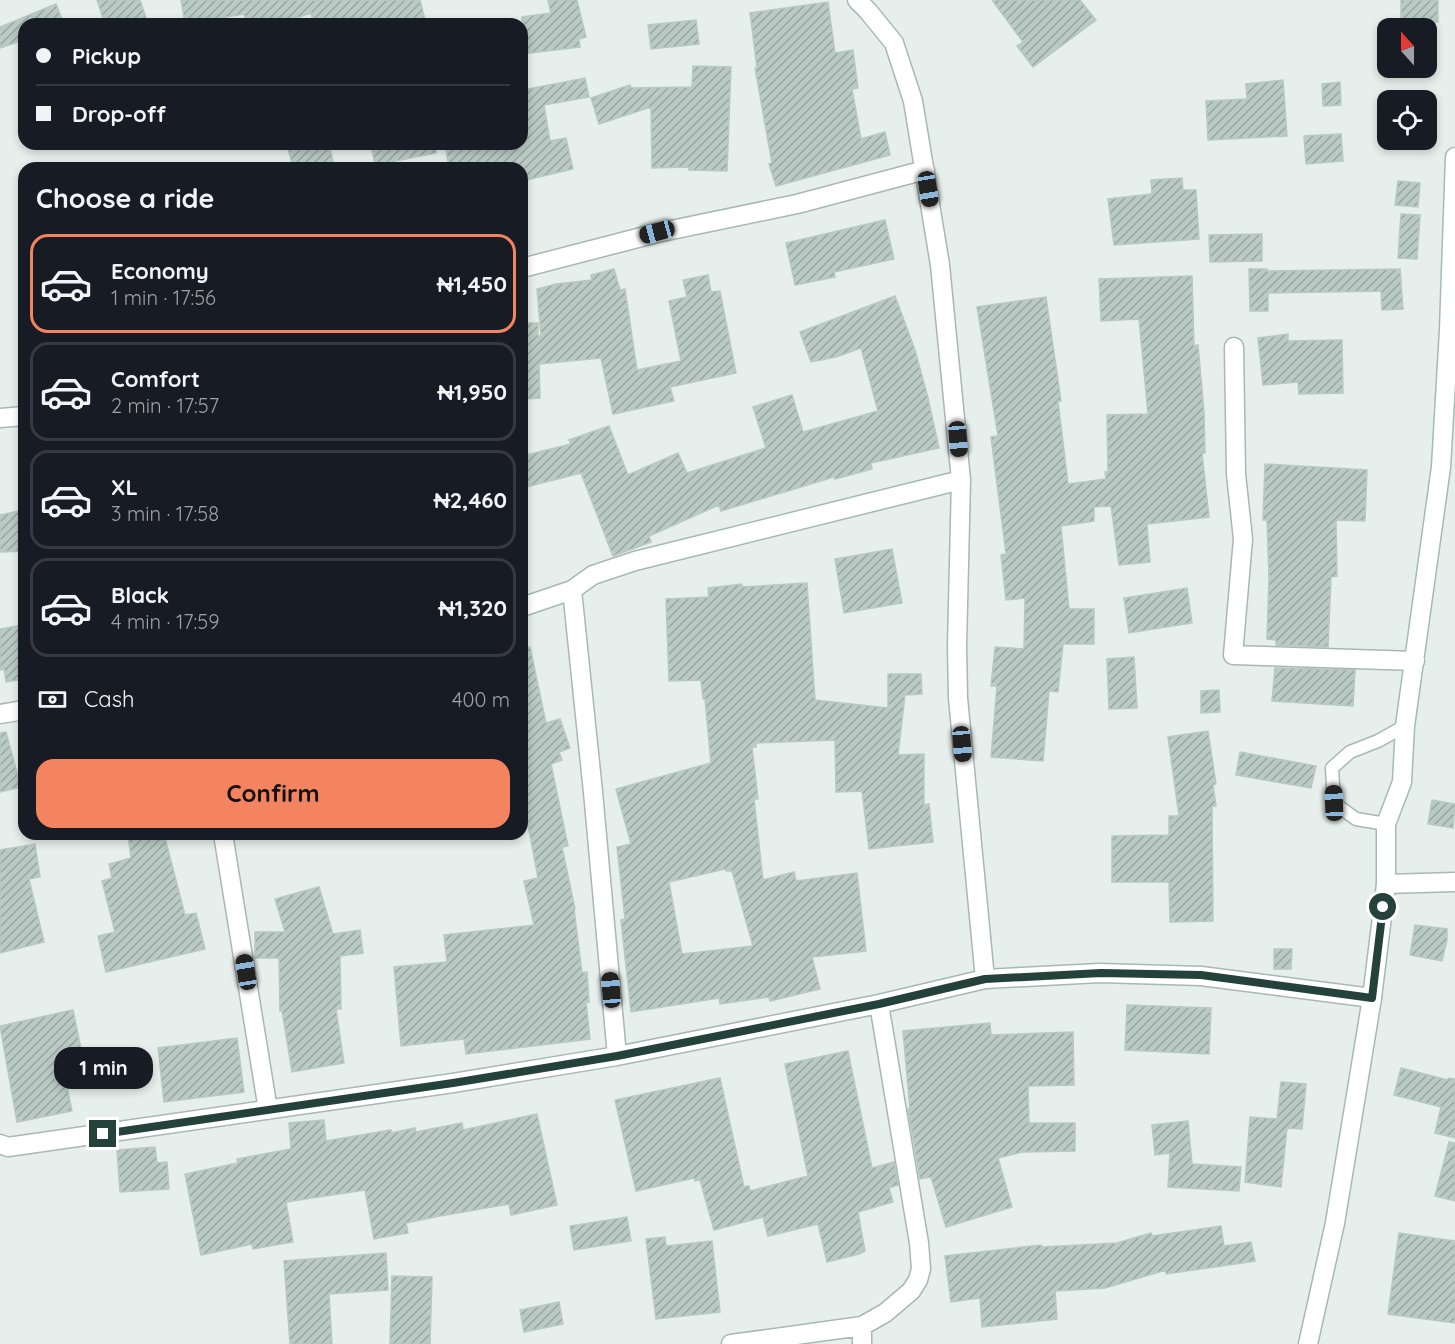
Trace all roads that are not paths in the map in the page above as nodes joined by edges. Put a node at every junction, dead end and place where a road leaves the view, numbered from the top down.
1 (856, 0) edge
2 (1455, 158) edge
3 (925, 170) junction
4 (528, 266) edge
5 (1452, 330) edge
6 (1234, 347) dead end
7 (18, 416) edge
8 (0, 418) edge
9 (961, 480) junction
10 (572, 590) junction
11 (528, 605) edge
12 (1415, 661) junction
13 (18, 711) edge
14 (0, 714) edge
15 (1405, 726) junction
16 (1386, 824) junction
17 (225, 840) edge
18 (1455, 882) edge
19 (1386, 884) junction
20 (985, 979) junction
21 (1372, 998) junction
22 (879, 1004) junction
23 (617, 1056) junction
24 (268, 1110) junction
25 (0, 1144) edge
26 (862, 1335) edge
27 (730, 1344) edge
28 (1308, 1344) edge

1 - 3 street
2 - 5 street
3 - 4 street
3 - 9 street
5 - 12 street
6 - 12 street
7 - 8 street
9 - 10 street
9 - 20 street
10 - 11 street
10 - 23 street
12 - 15 street
13 - 14 street
15 - 16 street
15 - 16 lane
16 - 19 street
17 - 24 street
18 - 19 street
19 - 21 street
20 - 21 street
20 - 22 street
21 - 28 street
22 - 23 street
22 - 26 street
23 - 24 street
24 - 25 street
26 - 27 street

